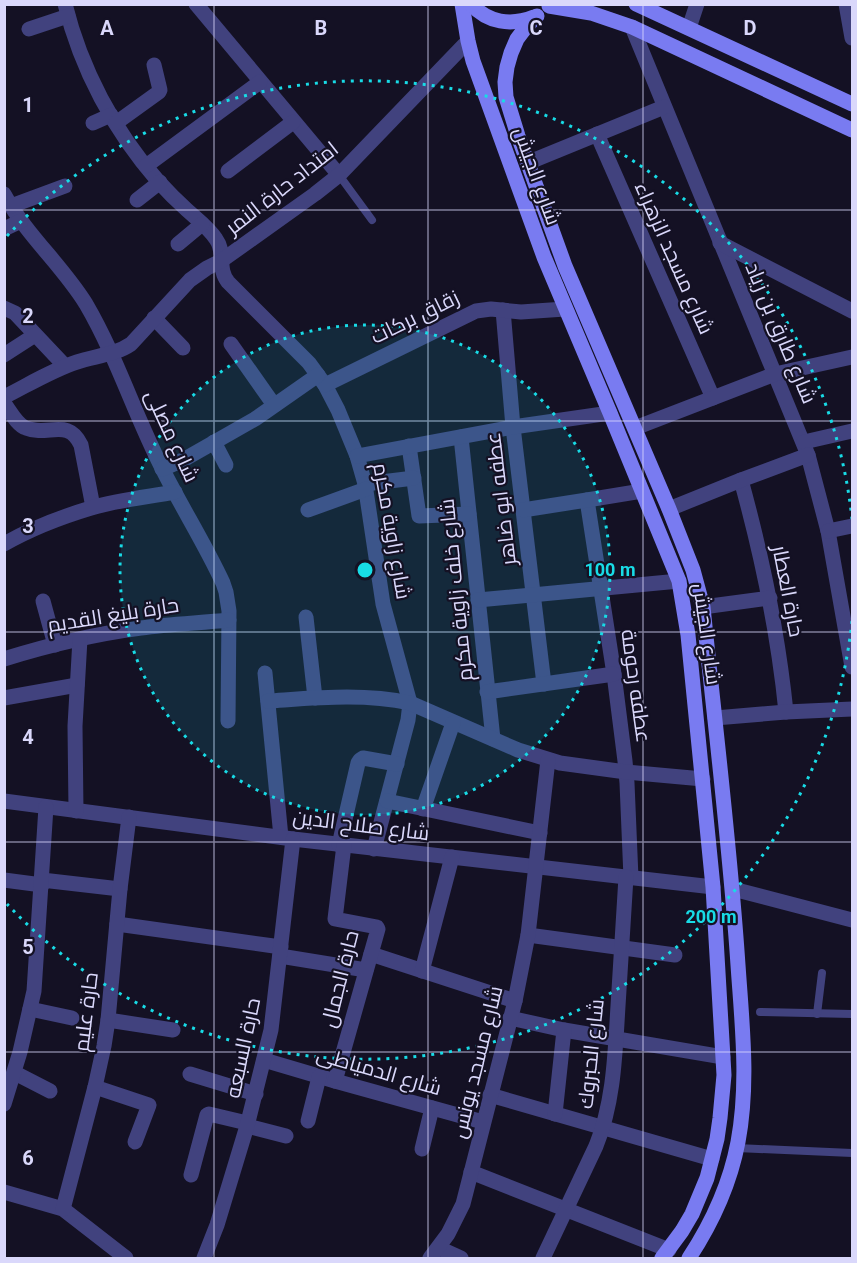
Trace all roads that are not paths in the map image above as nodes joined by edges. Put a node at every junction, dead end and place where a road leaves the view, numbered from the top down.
1 (196, 4) edge
2 (462, 4) edge
3 (471, 4) edge
4 (636, 4) edge
5 (697, 4) edge
6 (846, 4) edge
7 (550, 5) edge
8 (66, 10) edge
9 (537, 16) junction
10 (632, 27) junction
11 (688, 28) junction
12 (29, 29) dead end
13 (852, 38) edge
14 (468, 41) junction
15 (154, 65) dead end
16 (260, 82) junction
17 (852, 104) edge
18 (664, 106) junction
19 (113, 119) junction
20 (293, 122) junction
21 (93, 123) dead end
22 (852, 130) edge
23 (597, 134) junction
24 (527, 163) junction
25 (146, 166) junction
26 (228, 171) dead end
27 (339, 175) junction
28 (160, 182) junction
29 (65, 186) dead end
30 (8, 200) edge
31 (137, 200) dead end
32 (372, 220) dead end
33 (21, 221) junction
34 (202, 224) junction
35 (4, 229) edge
36 (720, 243) junction
37 (178, 244) dead end
38 (221, 261) junction
39 (4, 308) edge
40 (565, 309) junction
41 (503, 310) junction
42 (852, 311) edge
43 (154, 318) junction
44 (35, 335) junction
45 (231, 344) dead end
46 (183, 348) dead end
47 (111, 353) junction
48 (4, 355) edge
49 (852, 357) edge
50 (606, 361) junction
51 (65, 366) junction
52 (589, 366) junction
53 (775, 374) junction
54 (321, 380) junction
55 (4, 397) edge
56 (713, 398) junction
57 (4, 403) edge
58 (274, 405) junction
59 (610, 413) junction
60 (513, 427) junction
61 (635, 429) junction
62 (852, 431) edge
63 (461, 437) junction
64 (214, 442) junction
65 (409, 446) junction
66 (806, 449) junction
67 (357, 456) junction
68 (226, 465) dead end
69 (162, 469) junction
70 (414, 478) junction
71 (741, 480) junction
72 (366, 487) junction
73 (642, 491) junction
74 (175, 492) junction
75 (587, 501) junction
76 (93, 507) junction
77 (669, 508) junction
78 (308, 510) dead end
79 (523, 510) junction
80 (469, 514) junction
81 (852, 526) edge
82 (828, 531) junction
83 (4, 544) edge
84 (679, 580) junction
85 (600, 588) junction
86 (533, 594) junction
87 (770, 598) junction
88 (478, 600) junction
89 (43, 601) dead end
90 (703, 607) junction
91 (306, 617) dead end
92 (229, 620) junction
93 (81, 639) junction
94 (55, 645) junction
95 (4, 659) edge
96 (852, 667) edge
97 (265, 673) dead end
98 (614, 674) junction
99 (544, 684) junction
100 (77, 685) junction
101 (488, 692) junction
102 (4, 698) edge
103 (315, 698) junction
104 (268, 701) junction
105 (410, 704) junction
106 (852, 709) edge
107 (786, 712) junction
108 (715, 718) junction
109 (228, 721) dead end
110 (453, 723) junction
111 (492, 739) junction
112 (548, 760) junction
113 (397, 764) junction
114 (626, 772) junction
115 (703, 779) junction
116 (4, 801) edge
117 (387, 801) junction
118 (46, 807) junction
119 (423, 809) junction
120 (76, 811) junction
121 (129, 817) junction
122 (540, 833) junction
123 (287, 838) junction
124 (341, 845) junction
125 (375, 849) junction
126 (452, 857) junction
127 (537, 867) junction
128 (628, 878) junction
129 (4, 880) edge
130 (42, 882) junction
131 (713, 887) junction
132 (120, 889) junction
133 (733, 890) junction
134 (852, 920) edge
135 (117, 924) junction
136 (528, 935) junction
137 (621, 948) junction
138 (281, 952) junction
139 (371, 954) junction
140 (675, 955) dead end
141 (366, 970) junction
142 (422, 971) junction
143 (822, 973) dead end
144 (514, 1001) junction
145 (30, 1010) junction
146 (760, 1012) dead end
147 (817, 1014) junction
148 (852, 1014) edge
149 (72, 1018) dead end
150 (510, 1018) junction
151 (108, 1020) junction
152 (173, 1030) dead end
153 (564, 1030) junction
154 (616, 1039) junction
155 (723, 1056) junction
156 (264, 1060) junction
157 (15, 1073) junction
158 (190, 1074) dead end
159 (724, 1076) junction
160 (744, 1076) junction
161 (327, 1079) junction
162 (95, 1087) junction
163 (50, 1091) dead end
164 (256, 1094) junction
165 (490, 1095) junction
166 (4, 1104) edge
167 (432, 1108) junction
168 (555, 1114) junction
169 (308, 1121) dead end
170 (483, 1122) junction
171 (247, 1125) junction
172 (603, 1128) junction
173 (286, 1137) dead end
174 (135, 1142) dead end
175 (737, 1148) junction
176 (422, 1149) dead end
177 (852, 1153) edge
178 (712, 1159) junction
179 (471, 1172) junction
180 (191, 1175) dead end
181 (4, 1192) edge
182 (63, 1209) junction
183 (566, 1210) junction
184 (435, 1253) edge
185 (665, 1254) edge
186 (126, 1258) edge
187 (204, 1258) edge
188 (461, 1258) edge
189 (545, 1258) edge
190 (689, 1258) edge

1 - 16 street
2 - 14 main road, شارع الجيش
3 - 9 main road
4 - 11 main road
5 - 11 street
6 - 13 street
7 - 9 main road, شارع الجيش
7 - 10 main road
8 - 12 street
8 - 19 street, شارع زاوية مكرم
9 - 24 main road, شارع الجيش
10 - 18 street, شارع طارق بن زياد
10 - 22 main road
11 - 17 main road
14 - 27 street, امتداد حارة النمر
14 - 40 main road, شارع الجيش
15 - 19 street
16 - 20 street
16 - 25 street
18 - 23 street
18 - 36 street, شارع طارق بن زياد
19 - 21 street
19 - 25 street, شارع زاوية مكرم
20 - 26 street
20 - 27 street
23 - 24 street
23 - 56 street, شارع مسجد الزهراء
24 - 50 main road, شارع الجيش
25 - 28 street, شارع زاوية مكرم
27 - 32 lane
27 - 38 street, امتداد حارة النمر
28 - 31 street
28 - 34 street, شارع زاوية مكرم
29 - 30 street
30 - 33 street, شارع مصلى
33 - 35 street
33 - 47 street, شارع مصلى
34 - 37 street
34 - 38 street, شارع زاوية مكرم
36 - 42 street
36 - 53 street, شارع طارق بن زياد
38 - 43 street, امتداد حارة النمر
38 - 54 street, شارع زاوية مكرم
39 - 44 street
40 - 41 street, زقاق بركات
40 - 52 main road, شارع الجيش
41 - 54 street, زقاق بركات
41 - 60 street, عطفه ابو ضاهر
43 - 46 street
43 - 47 street, امتداد حارة النمر
44 - 48 street
44 - 51 street
45 - 58 street
47 - 51 street, امتداد حارة النمر
47 - 69 street, شارع مصلى
49 - 53 street
50 - 52 main road
50 - 61 main road, شارع الجيش
51 - 55 street, امتداد حارة النمر
52 - 59 main road, شارع الجيش
53 - 56 street
53 - 66 street, شارع طارق بن زياد
54 - 58 street, زقاق بركات
54 - 67 street, شارع زاوية مكرم
56 - 61 street
57 - 76 street
58 - 64 street, زقاق بركات
59 - 60 street
59 - 73 main road, شارع الجيش
60 - 63 street
60 - 79 street, عطفه ابو ضاهر
61 - 77 main road, شارع الجيش
62 - 66 street
63 - 65 street
63 - 80 street, شارع خلف زاوية مكرم
64 - 68 street
64 - 69 street, زقاق بركات
65 - 67 street
65 - 70 street
66 - 71 street
66 - 82 street, شارع طارق بن زياد
67 - 72 street, شارع زاوية مكرم
69 - 74 street, شارع مصلى
70 - 72 street
70 - 80 street
71 - 77 street
71 - 87 street, حارة العطار
72 - 78 street
72 - 105 street, شارع زاوية مكرم
73 - 75 street
73 - 84 main road, شارع الجيش
74 - 76 street
74 - 92 street, شارع مصلى
75 - 79 street
75 - 85 street, عطفه رحومة
76 - 83 street
77 - 90 main road, شارع الجيش
79 - 86 street, عطفه ابو ضاهر
80 - 88 street, شارع خلف زاوية مكرم
81 - 82 street
82 - 96 street, شارع طارق بن زياد
84 - 85 street
84 - 115 main road, شارع الجيش
85 - 86 street
85 - 98 street, عطفه رحومة
86 - 88 street
86 - 99 street, عطفه ابو ضاهر
87 - 90 street
87 - 107 street, حارة العطار
88 - 101 street, شارع خلف زاوية مكرم
89 - 94 street
90 - 108 main road, شارع الجيش
91 - 103 street
92 - 93 street, حارة بليغ القديم
92 - 109 street, شارع مصلى
93 - 94 street, حارة بليغ القديم
93 - 100 street
94 - 95 street, حارة بليغ القديم
97 - 104 street, حارة السبعه
98 - 99 street
98 - 114 street, عطفه رحومة
99 - 101 street
100 - 102 street
100 - 120 street
101 - 111 street, شارع خلف زاوية مكرم
103 - 104 street
103 - 105 street
104 - 123 street, حارة السبعه
105 - 110 street
105 - 113 street, شارع زاوية مكرم
106 - 107 street
107 - 108 street
108 - 133 main road, شارع الجيش
110 - 111 street
110 - 119 street
111 - 112 street
112 - 114 street
112 - 122 street, شارع مسجد يونس
113 - 117 street, شارع زاوية مكرم
113 - 124 street
114 - 115 street
114 - 128 street, عطفه رحومة
115 - 131 main road, شارع الجيش
116 - 118 street, شارع صلاح الدين
117 - 119 street
117 - 125 street, شارع زاوية مكرم
118 - 120 street, شارع صلاح الدين
118 - 130 street
119 - 122 street
120 - 121 street, شارع صلاح الدين
121 - 123 street, شارع صلاح الدين
121 - 132 street, حارة عليم
122 - 127 street, شارع مسجد يونس
123 - 124 street, شارع صلاح الدين
123 - 138 street, حارة السبعه
124 - 125 street, شارع صلاح الدين
124 - 139 street, حارة الجمال
125 - 126 street, شارع صلاح الدين
126 - 127 street, شارع صلاح الدين
126 - 142 street
127 - 128 street, شارع صلاح الدين
127 - 136 street, شارع مسجد يونس
128 - 131 street, شارع صلاح الدين
128 - 137 street, شارع الحبروك
129 - 130 street
130 - 132 street
130 - 145 street
131 - 155 main road, شارع الجيش
132 - 135 street, حارة عليم
133 - 134 street
133 - 160 main road, شارع الجيش
135 - 138 street
135 - 151 street, حارة عليم
136 - 137 street
136 - 144 street, شارع مسجد يونس
137 - 140 street
137 - 154 street, شارع الحبروك
138 - 141 street
138 - 156 street, حارة السبعه
139 - 141 street, حارة الجمال
139 - 142 street
141 - 161 street, حارة الجمال
142 - 144 street
143 - 147 lane
144 - 150 street, شارع مسجد يونس
145 - 149 street
145 - 157 street
146 - 147 lane
147 - 148 lane
150 - 153 street
150 - 165 street, شارع مسجد يونس
151 - 152 street
151 - 162 street, حارة عليم
153 - 154 street
153 - 168 street
154 - 155 street
154 - 172 street, شارع الحبروك
155 - 159 main road, شارع الجيش
156 - 161 street, شارع الدمياطى
156 - 164 street, حارة السبعه
157 - 163 street
157 - 166 street
158 - 164 street
159 - 160 main road
159 - 178 main road, شارع الجيش
160 - 175 main road, شارع الجيش
161 - 167 street, شارع الدمياطى
161 - 169 street, حارة الجمال
162 - 174 street
162 - 182 street, حارة عليم
164 - 171 street, حارة السبعه
165 - 168 street
165 - 170 street, شارع مسجد يونس
167 - 170 street, شارع الدمياطى
167 - 176 street
168 - 172 street
170 - 179 street, شارع مسجد يونس
171 - 173 street
171 - 180 street
171 - 187 street, حارة السبعه
172 - 178 street
172 - 183 street, شارع الحبروك
175 - 177 lane
175 - 190 main road, شارع الجيش
178 - 185 main road, شارع الجيش
179 - 183 street
179 - 184 street, شارع مسجد يونس
181 - 182 street
182 - 186 street
183 - 185 street
183 - 189 street, شارع الحبروك
184 - 188 street

